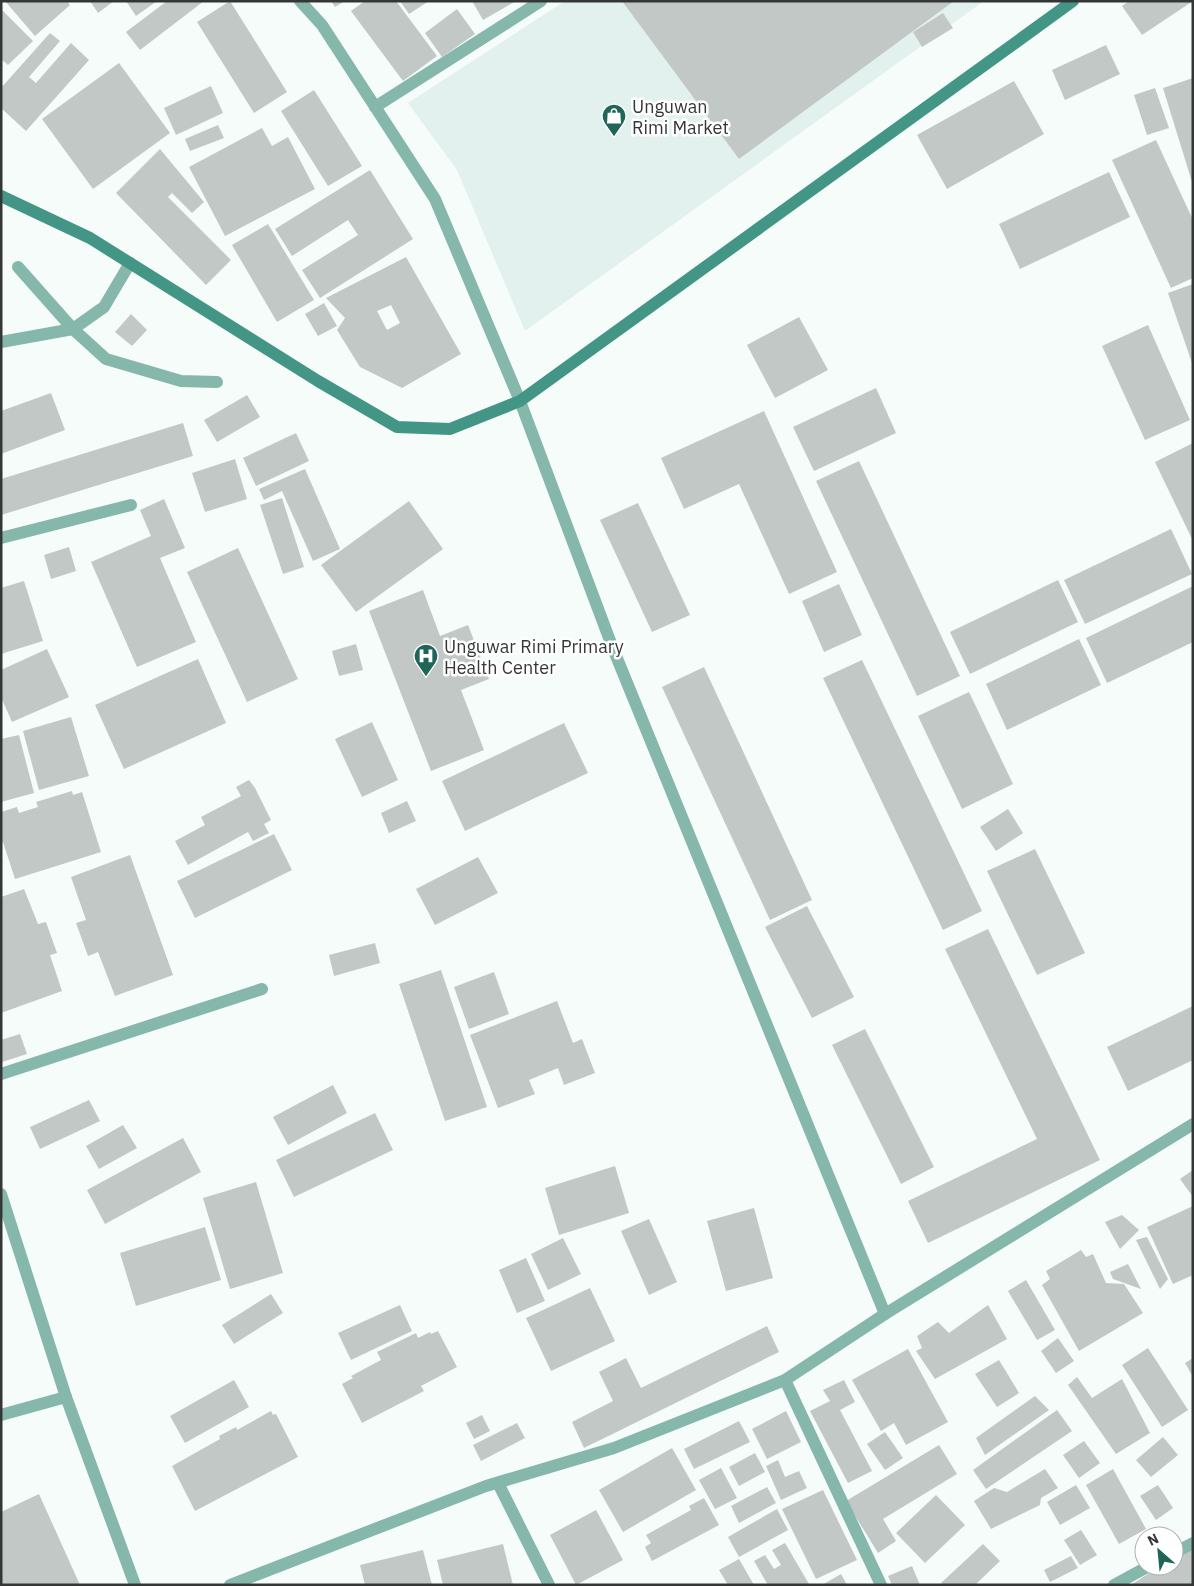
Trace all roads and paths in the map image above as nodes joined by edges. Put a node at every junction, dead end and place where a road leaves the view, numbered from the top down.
1 (300, 1) edge
2 (541, 1) edge
3 (1073, 1) edge
4 (375, 107) junction
5 (1, 196) edge
6 (130, 263) junction
7 (18, 268) dead end
8 (73, 329) junction
9 (1, 342) edge
10 (217, 382) dead end
11 (520, 401) junction
12 (130, 505) dead end
13 (1, 538) edge
14 (262, 989) dead end
15 (1, 1074) edge
16 (1193, 1124) edge
17 (1, 1194) edge
18 (885, 1314) junction
19 (785, 1380) junction
20 (66, 1397) junction
21 (1, 1415) edge
22 (498, 1482) junction
23 (1134, 1574) edge
24 (135, 1585) edge
25 (230, 1585) edge
26 (549, 1585) edge
27 (881, 1585) edge
28 (1114, 1585) edge

1 - 4 street
2 - 4 street
3 - 11 street
4 - 11 street
5 - 6 street
6 - 8 street
6 - 11 street
7 - 8 street
8 - 9 street
8 - 10 street
11 - 18 street
12 - 13 street
14 - 15 street
16 - 18 street
17 - 20 street
18 - 19 street
19 - 22 street
19 - 27 street
20 - 21 street
20 - 24 street
22 - 25 street
22 - 26 street
23 - 28 street

